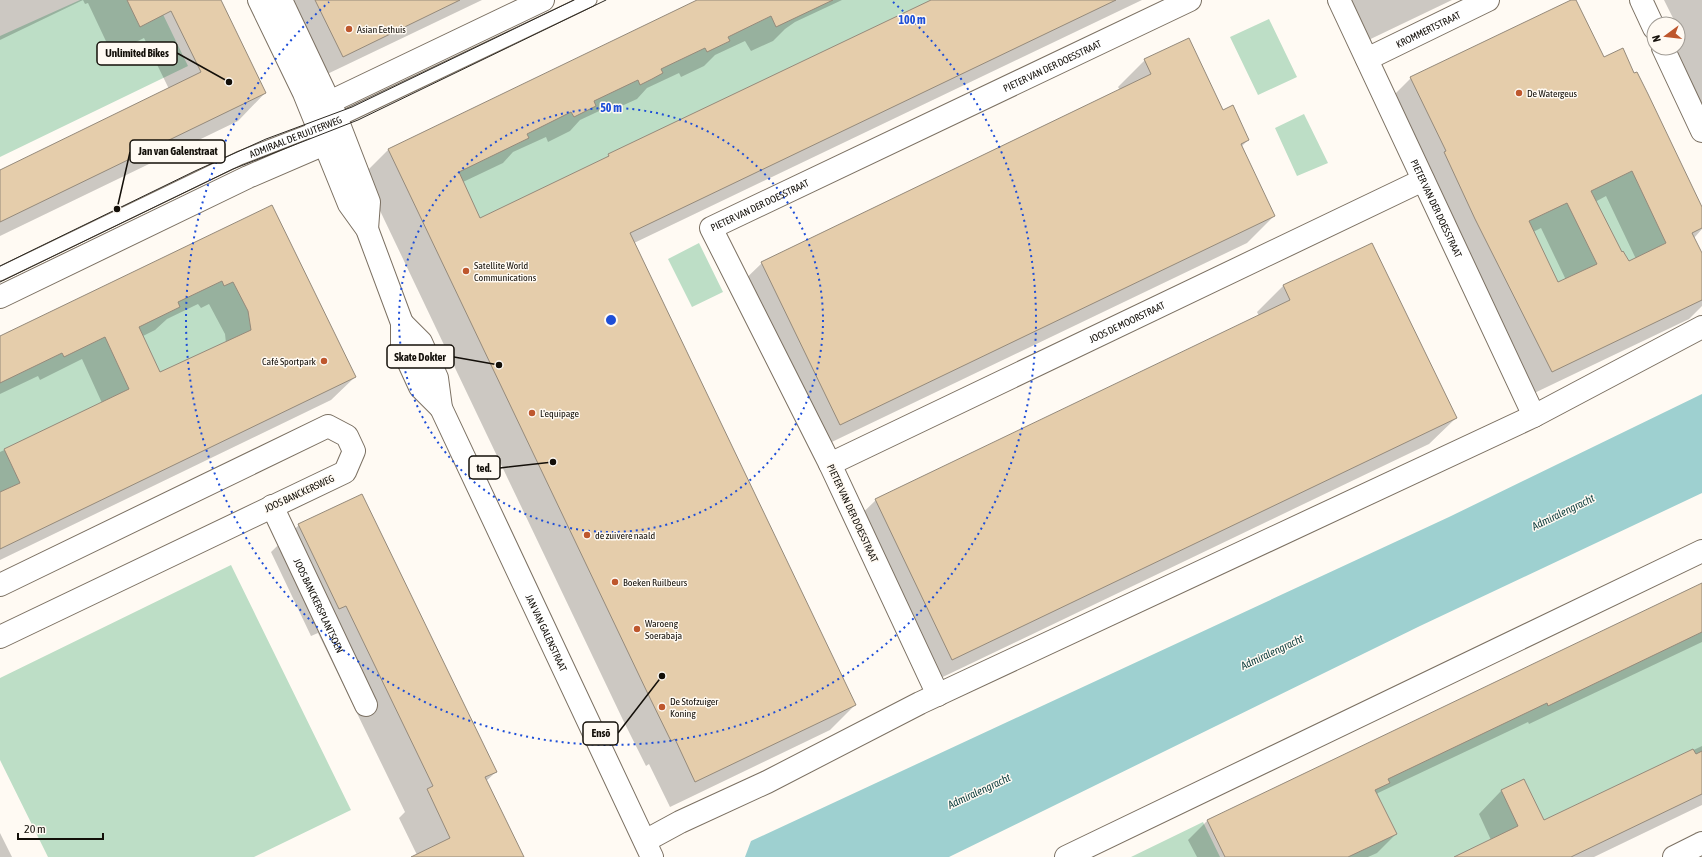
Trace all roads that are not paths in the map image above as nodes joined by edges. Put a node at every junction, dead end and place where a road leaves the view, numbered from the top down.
1 (259, 0) edge
2 (281, 0) edge
3 (543, 0) edge
4 (590, 0) edge
5 (1190, 0) edge
6 (1339, 0) edge
7 (1488, 0) edge
8 (1641, 0) edge
9 (1648, 16) edge
10 (1667, 56) edge
11 (1368, 59) junction
12 (328, 124) junction
13 (1702, 131) edge
14 (1423, 180) junction
15 (0, 274) edge
16 (0, 297) edge
17 (1702, 327) edge
18 (1534, 416) junction
19 (830, 464) junction
20 (272, 506) junction
21 (1702, 551) edge
22 (0, 585) edge
23 (0, 637) edge
24 (938, 695) junction
25 (366, 705) dead end
26 (1702, 843) edge
27 (648, 849) edge
28 (1066, 857) edge
29 (1674, 857) edge

1 - 12 street, JAN VAN GALENSTRAAT
2 - 12 street, JAN VAN GALENSTRAAT
3 - 12 street, ADMIRAAL DE RUIJTERWEG
4 - 12 lane, ADMIRAAL DE RUIJTERWEG
5 - 19 street, PIETER VAN DER DOESSTRAAT
6 - 11 street, PIETER VAN DER DOESSTRAAT
7 - 11 street, KROMMERTSTRAAT
8 - 9 street
10 - 13 street
11 - 14 street, PIETER VAN DER DOESSTRAAT
12 - 15 lane, ADMIRAAL DE RUIJTERWEG
12 - 16 street, ADMIRAAL DE RUIJTERWEG
12 - 27 street, JAN VAN GALENSTRAAT
14 - 18 street, PIETER VAN DER DOESSTRAAT
14 - 19 street, JOOS DE MOORSTRAAT
17 - 18 street
18 - 24 street
19 - 24 street, PIETER VAN DER DOESSTRAAT
20 - 22 street, JOOS BANCKERSWEG
20 - 23 street, JOOS BANCKERSWEG
20 - 25 street, JOOS BANCKERSPLANTSOEN
21 - 28 street
24 - 27 street
26 - 29 street

